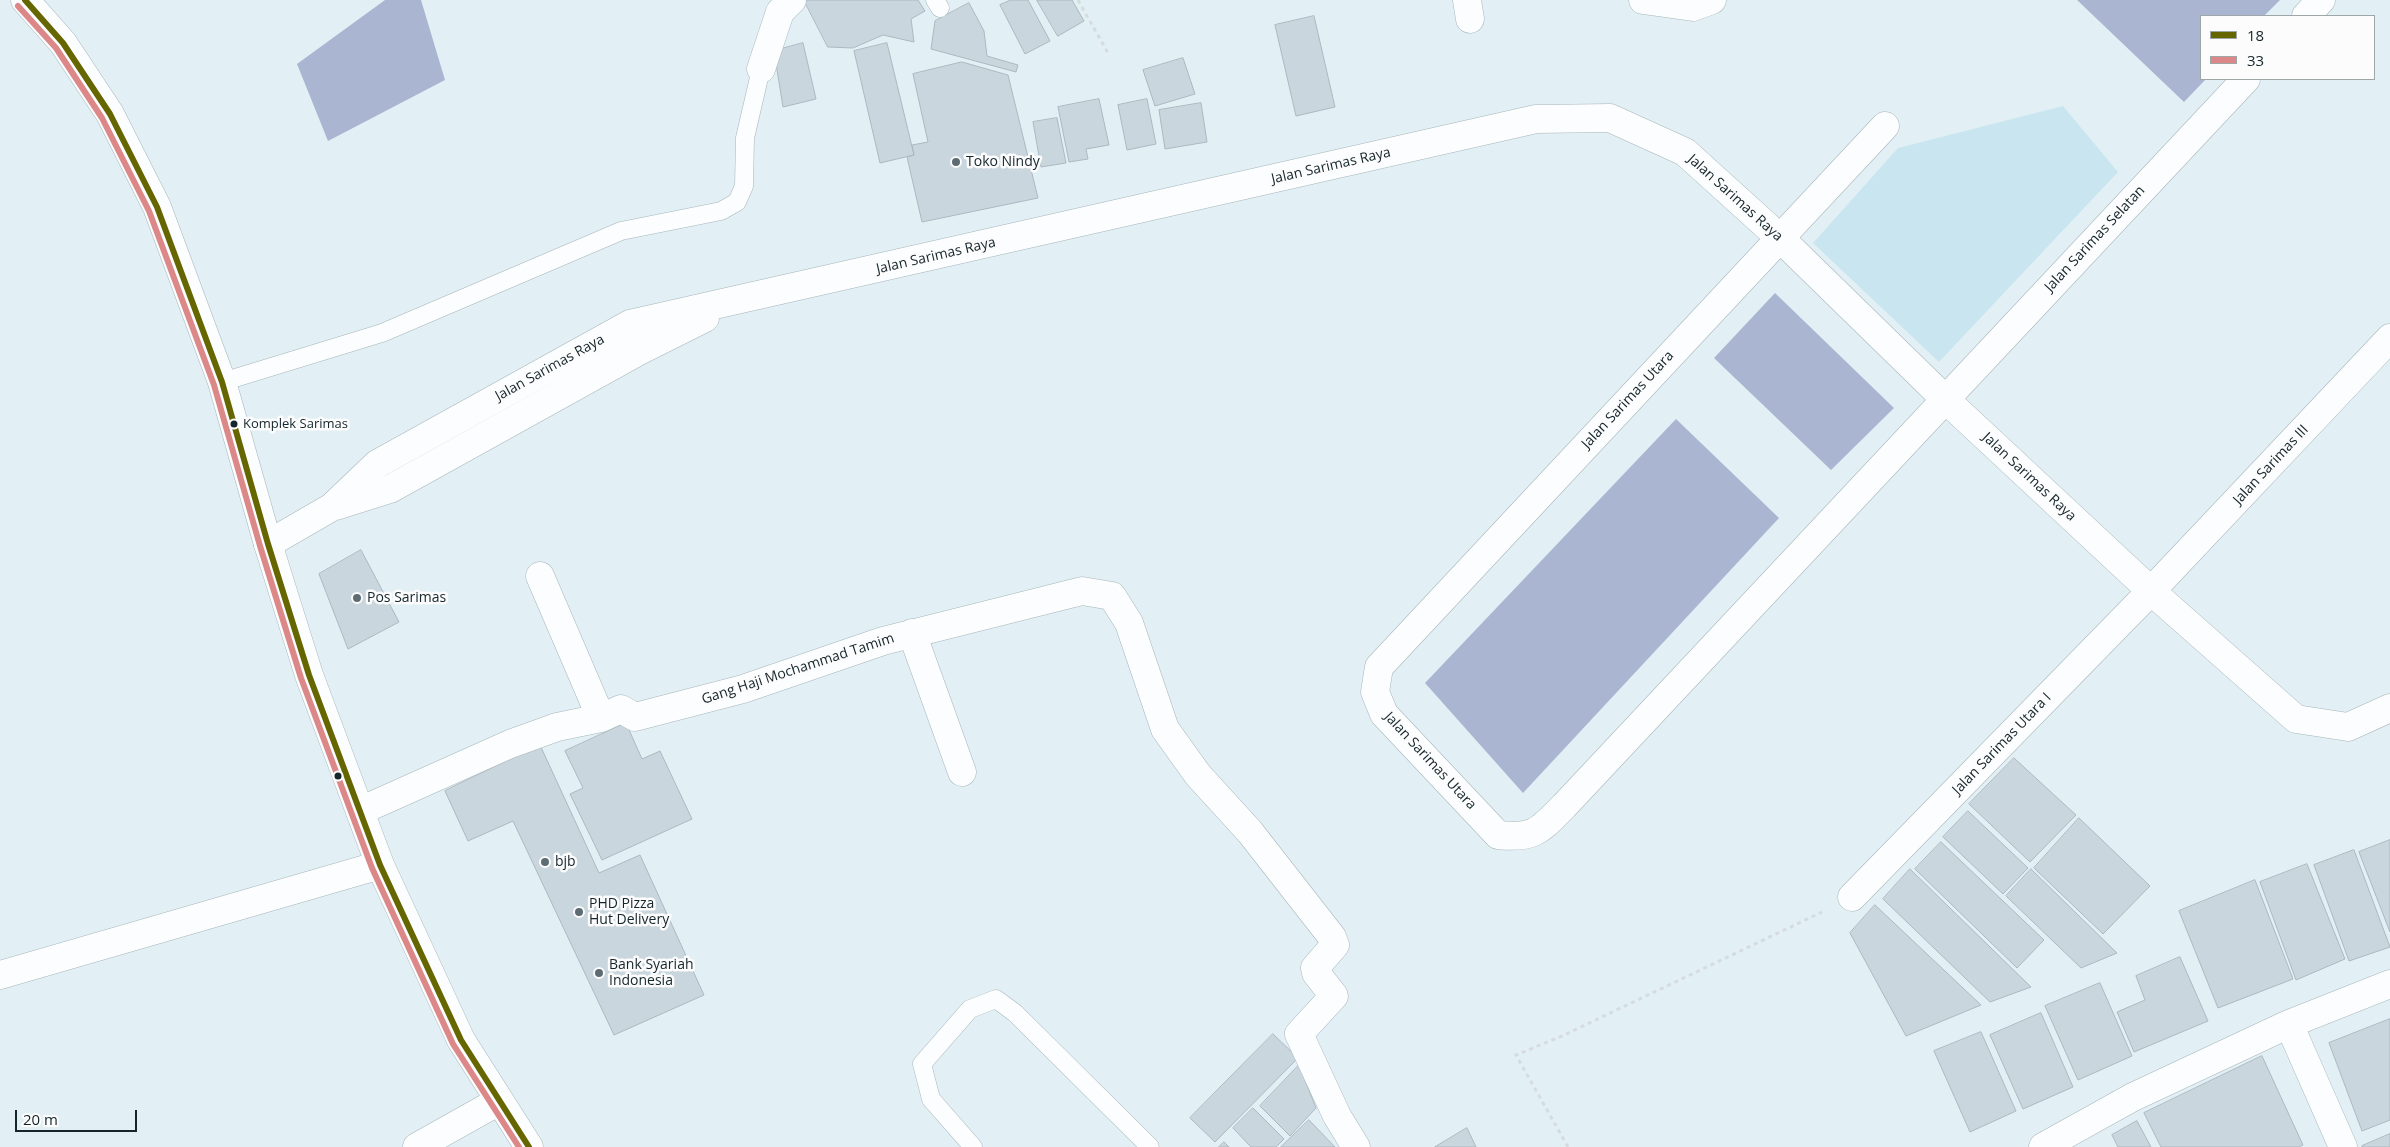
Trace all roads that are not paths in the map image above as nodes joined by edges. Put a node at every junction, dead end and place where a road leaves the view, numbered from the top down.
1 (25, 0) edge
2 (792, 0) edge
3 (1643, 0) edge
4 (1712, 0) edge
5 (2321, 0) edge
6 (2307, 15) edge
7 (761, 69) joint
8 (2245, 80) edge
9 (1885, 126) dead end
10 (1780, 238) junction
11 (737, 301) junction
12 (2390, 338) edge
13 (222, 382) junction
14 (1945, 399) junction
15 (332, 507) junction
16 (268, 544) junction
17 (540, 576) dead end
18 (2151, 591) junction
19 (912, 633) junction
20 (2390, 708) edge
21 (601, 718) junction
22 (962, 772) dead end
23 (360, 811) junction
24 (380, 865) junction
25 (1852, 897) road end
26 (0, 975) edge
27 (2390, 984) edge
28 (2289, 1024) junction
29 (499, 1101) junction
30 (417, 1147) edge
31 (529, 1147) edge
32 (972, 1147) edge
33 (1150, 1147) edge
34 (1356, 1147) edge
35 (2044, 1147) edge
36 (2343, 1147) edge

1 - 13 main road
2 - 7 main road
3 - 4 main road
5 - 6 main road
7 - 13 lane
8 - 14 main road, Jalan Sarimas Selatan
9 - 10 main road, Jalan Sarimas Utara
10 - 11 main road, Jalan Sarimas Raya
10 - 14 main road, Jalan Sarimas Raya
10 - 14 main road, Jalan Sarimas Utara
11 - 15 main road
11 - 15 main road, Jalan Sarimas Raya
12 - 18 main road, Jalan Sarimas III
13 - 16 main road
14 - 18 main road, Jalan Sarimas Raya
15 - 16 main road
16 - 23 main road
17 - 21 main road
18 - 20 main road, Jalan Sarimas Raya
18 - 25 main road, Jalan Sarimas Utara I
19 - 21 main road, Gang Haji Mochammad Tamim
19 - 22 main road
19 - 34 main road, Gang Haji Mochammad Tamim
21 - 23 main road, Gang Haji Mochammad Tamim
23 - 24 main road
24 - 26 main road
24 - 29 main road
27 - 28 main road
28 - 35 main road
28 - 36 main road
29 - 30 main road
29 - 31 main road
32 - 33 lane

